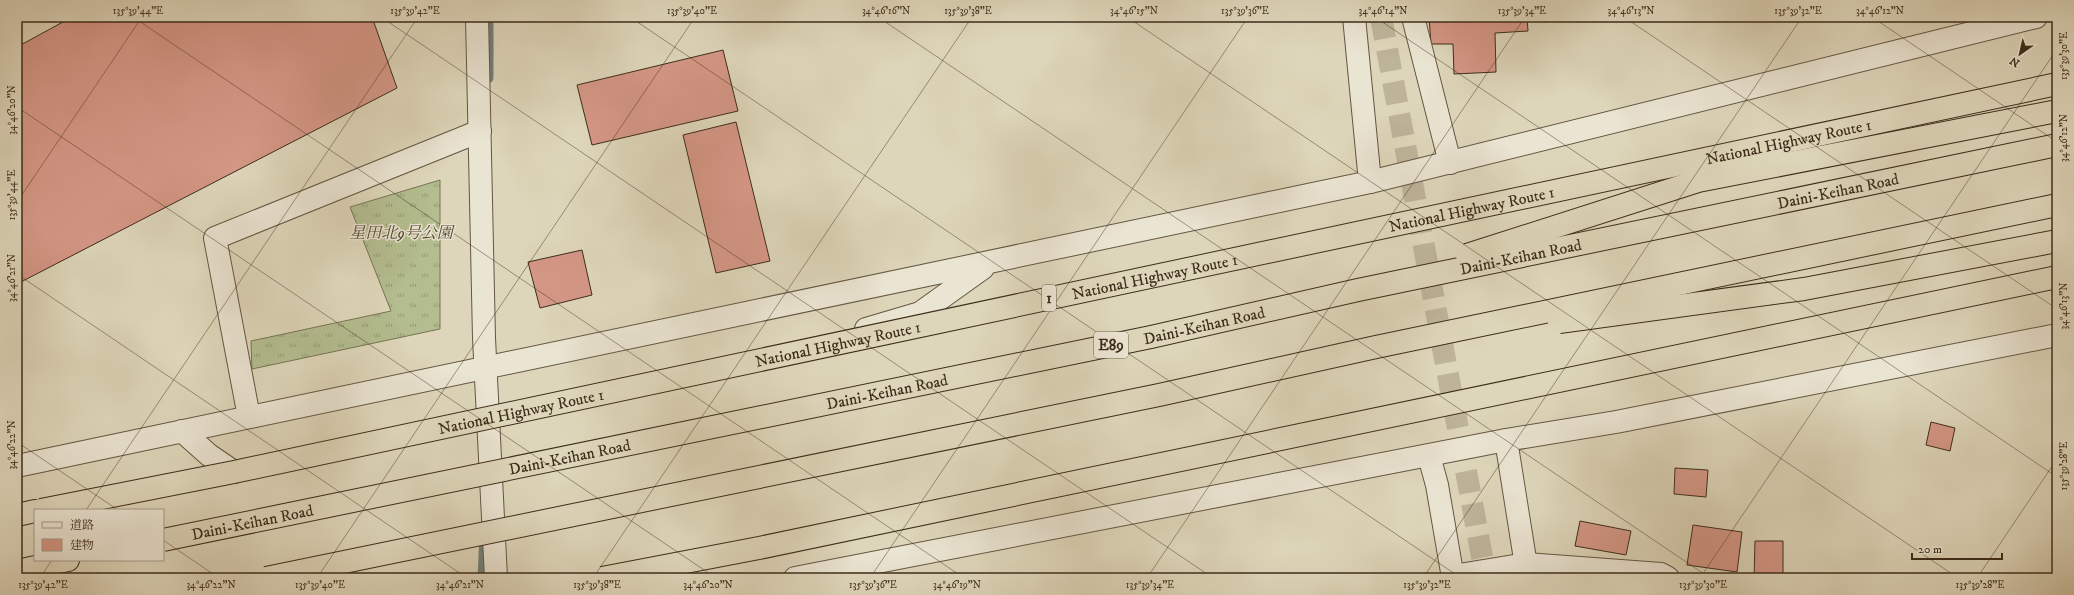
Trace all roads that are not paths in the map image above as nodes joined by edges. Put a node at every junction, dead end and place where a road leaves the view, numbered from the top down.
1 (477, 17) edge
2 (1354, 17) edge
3 (1413, 17) edge
4 (2036, 17) edge
5 (2057, 84) edge
6 (2057, 111) edge
7 (480, 131) junction
8 (2057, 145) edge
9 (1450, 163) junction
10 (1370, 182) junction
11 (2057, 205) edge
12 (2057, 241) edge
13 (990, 263) junction
14 (2057, 277) edge
15 (1358, 290) junction
16 (2057, 335) edge
17 (1376, 347) junction
18 (761, 360) junction
19 (486, 368) junction
20 (249, 417) junction
21 (182, 431) junction
22 (1506, 440) junction
23 (1429, 456) junction
24 (17, 466) edge
25 (234, 472) junction
26 (46, 509) edge
27 (34, 511) edge
28 (17, 515) edge
29 (164, 540) edge
30 (63, 561) edge
31 (17, 571) edge
32 (1527, 571) edge
33 (1453, 577) edge
34 (266, 578) edge
35 (496, 578) edge
36 (602, 578) edge
37 (795, 578) edge
38 (1668, 578) edge

1 - 7 street
2 - 10 street
3 - 9 street
4 - 9 street
5 - 18 highway, National Highway Route 1 / 1, bridge
6 - 15 highway, bridge
7 - 19 street
7 - 20 street
8 - 15 highway, Daini-Keihan Road / E89, bridge
9 - 10 street
10 - 13 street
11 - 17 highway, bridge
12 - 17 highway, bridge
13 - 18 street
13 - 19 street
14 - 36 highway, bridge
15 - 29 highway, Daini-Keihan Road / E89, bridge
16 - 22 street
17 - 34 highway, bridge
18 - 25 highway, National Highway Route 1 / 1, bridge
19 - 20 street
19 - 35 street
20 - 21 street
21 - 24 street
21 - 25 street
22 - 23 street
22 - 32 street
23 - 33 street
23 - 37 street
25 - 26 highway, National Highway Route 1 / 1, bridge
27 - 28 highway
30 - 31 highway
32 - 33 street
32 - 38 street

